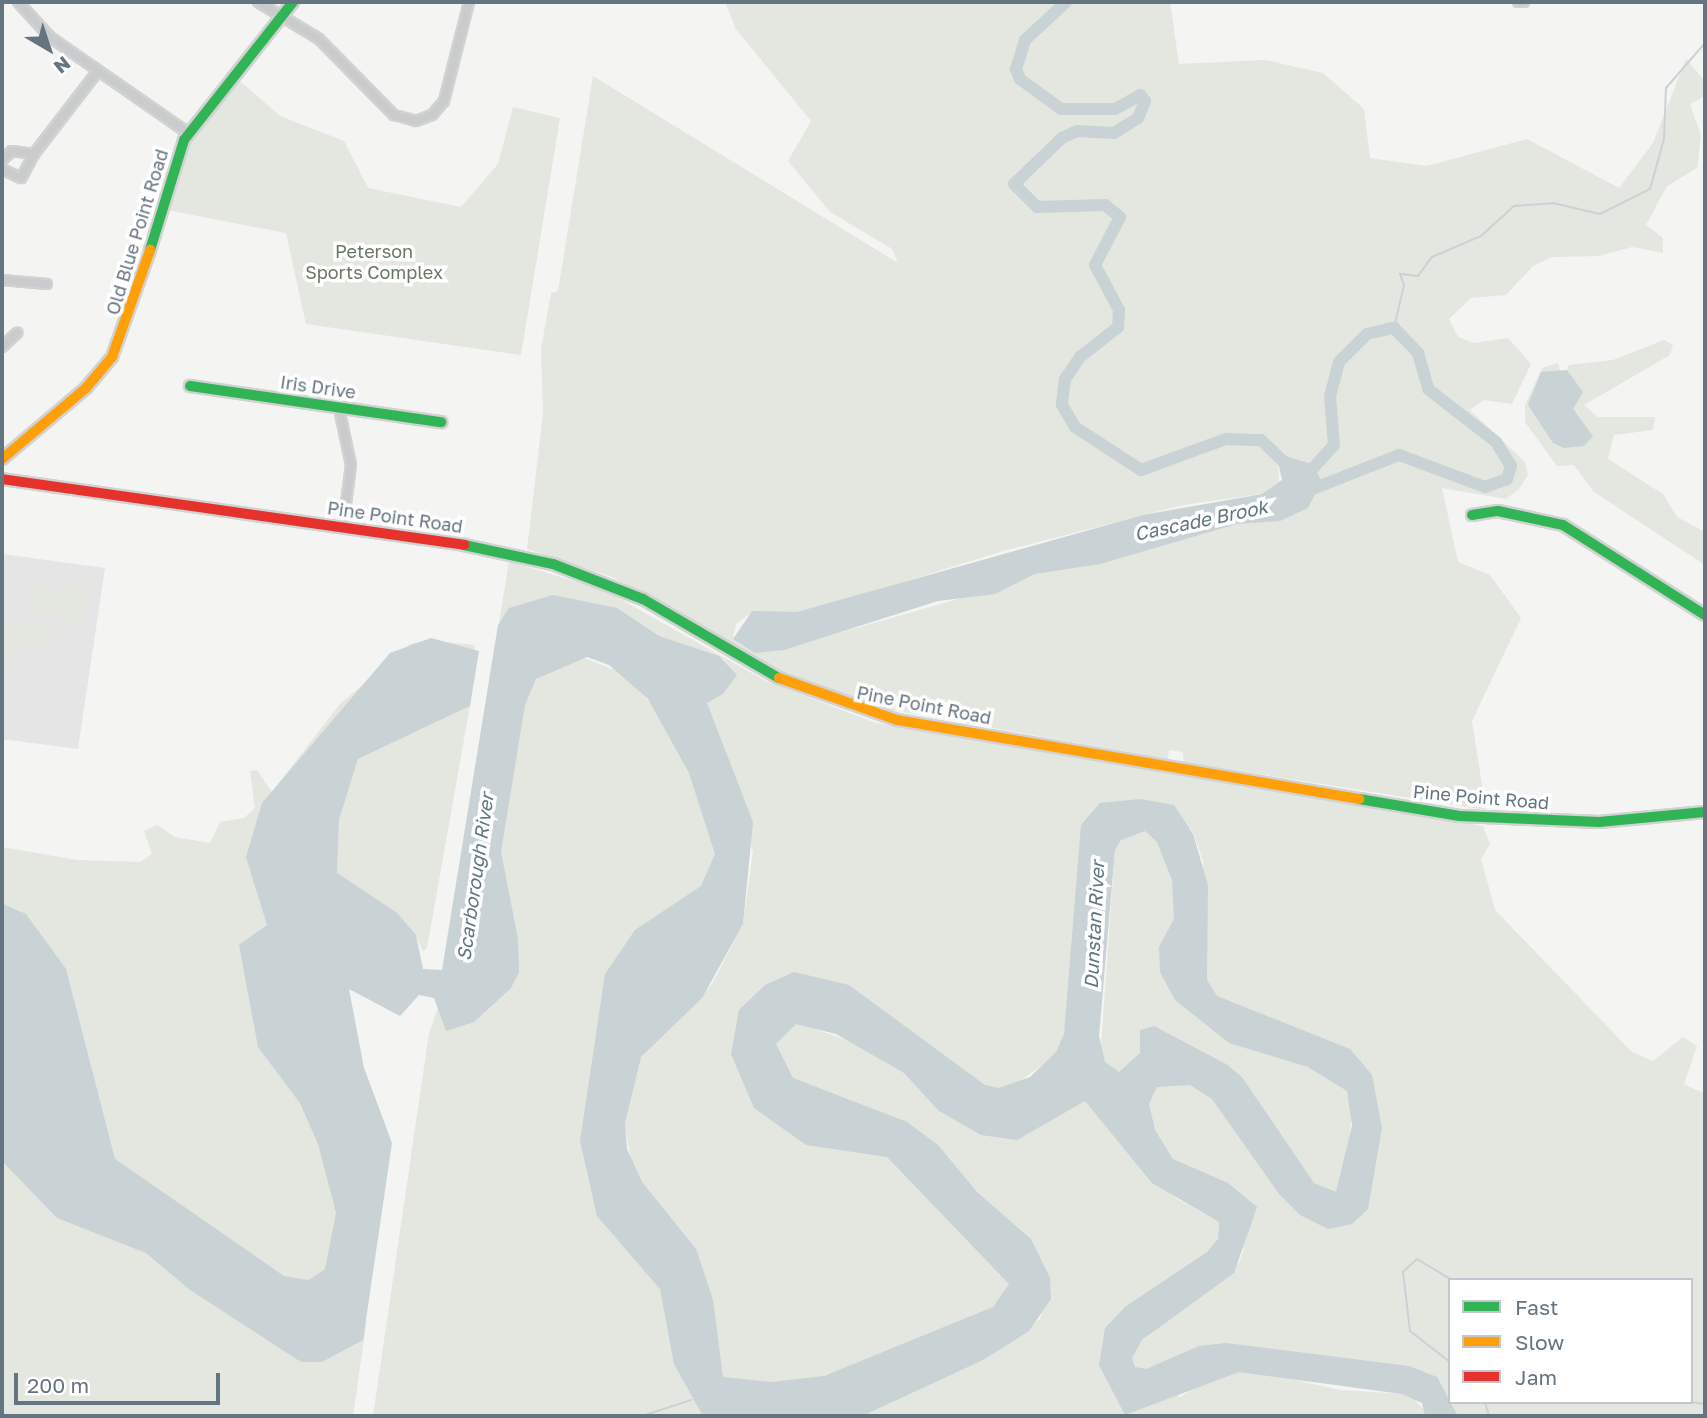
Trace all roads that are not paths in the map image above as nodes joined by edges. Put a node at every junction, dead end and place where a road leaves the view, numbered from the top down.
1 (18, 2) edge
2 (258, 2) edge
3 (293, 2) edge
4 (469, 2) edge
5 (285, 16) junction
6 (97, 71) junction
7 (188, 134) junction
8 (34, 153) junction
9 (2, 160) edge
10 (2, 169) edge
11 (2, 280) edge
12 (47, 284) dead end
13 (18, 333) dead end
14 (2, 347) edge
15 (190, 387) dead end
16 (339, 408) junction
17 (441, 422) dead end
18 (2, 460) edge
19 (2, 479) edge
20 (1472, 514) dead end
21 (343, 527) junction
22 (1705, 615) edge
23 (1705, 812) edge

1 - 6 street
2 - 5 street
3 - 5 main road, Old Blue Point Road
4 - 5 street
5 - 7 main road, Old Blue Point Road
6 - 7 street
6 - 8 street
7 - 18 main road, Old Blue Point Road
8 - 9 street
8 - 10 street
11 - 12 street
13 - 14 street
15 - 16 main road, Iris Drive
16 - 17 main road, Iris Drive
16 - 21 street
19 - 21 main road, Pine Point Road
20 - 22 main road
21 - 23 main road, Pine Point Road

